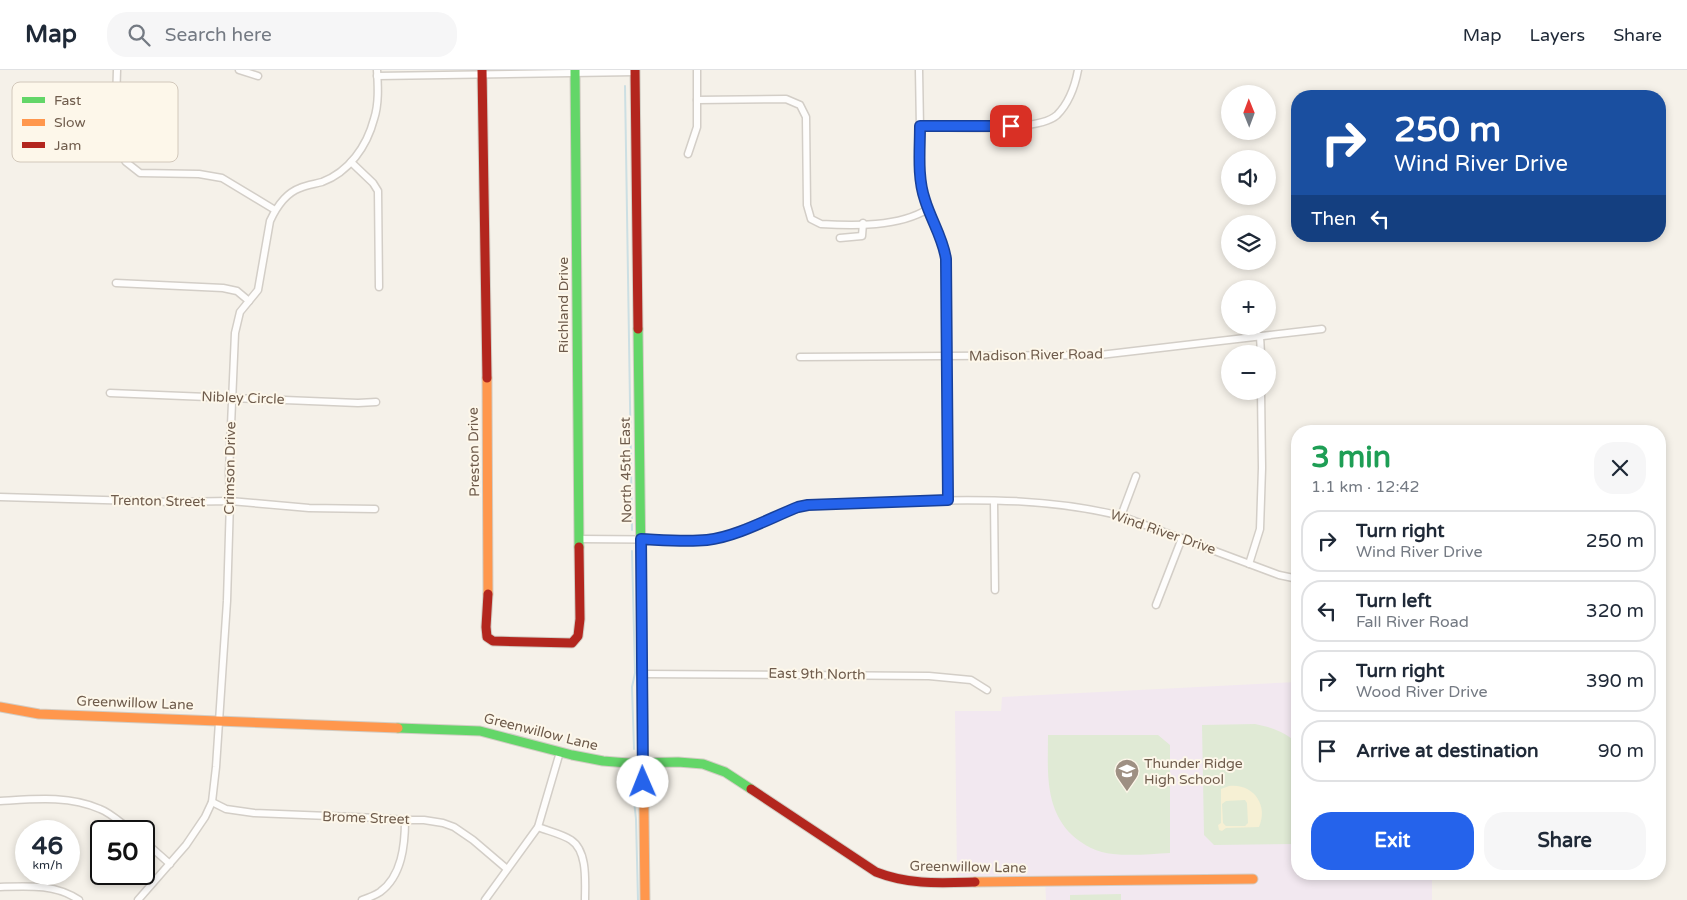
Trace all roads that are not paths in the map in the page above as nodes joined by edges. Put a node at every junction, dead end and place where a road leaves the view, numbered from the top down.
1 (239, 70) edge
2 (697, 70) edge
3 (919, 70) edge
4 (1078, 70) edge
5 (635, 71) edge
6 (482, 72) edge
7 (575, 72) edge
8 (377, 73) edge
9 (258, 76) dead end
10 (697, 100) junction
11 (920, 126) junction
12 (688, 154) dead end
13 (126, 162) edge
14 (350, 162) junction
15 (275, 210) junction
16 (928, 210) junction
17 (863, 224) junction
18 (840, 238) dead end
19 (116, 283) dead end
20 (380, 288) dead end
21 (249, 301) junction
22 (1322, 329) dead end
23 (1260, 336) junction
24 (1260, 345) edge
25 (947, 356) junction
26 (800, 357) dead end
27 (110, 392) dead end
28 (232, 398) junction
29 (1261, 400) edge
30 (376, 402) dead end
31 (1136, 476) dead end
32 (0, 497) edge
33 (948, 500) junction
34 (230, 501) junction
35 (994, 501) junction
36 (375, 509) dead end
37 (1121, 516) junction
38 (1182, 538) junction
39 (641, 539) junction
40 (579, 540) junction
41 (1249, 564) junction
42 (1291, 578) edge
43 (995, 590) dead end
44 (1156, 605) dead end
45 (643, 674) junction
46 (988, 690) dead end
47 (0, 707) edge
48 (218, 721) junction
49 (560, 752) junction
50 (643, 763) junction
51 (0, 801) edge
52 (212, 802) junction
53 (117, 820) edge
54 (405, 820) junction
55 (538, 827) junction
56 (155, 851) edge
57 (170, 864) junction
58 (507, 869) junction
59 (1253, 879) dead end
60 (0, 887) edge
61 (141, 899) edge
62 (79, 900) edge
63 (362, 900) edge
64 (485, 900) edge
65 (585, 900) edge
66 (645, 900) edge

1 - 9 street
2 - 10 street
3 - 11 street
4 - 11 street
5 - 7 street
5 - 39 street, North 45th East
6 - 7 street
6 - 8 street
6 - 40 street, Preston Drive
7 - 40 street, Richland Drive
8 - 14 street, Crimson Drive
10 - 12 street
10 - 17 street
11 - 16 street
13 - 15 street
14 - 15 street, Crimson Drive
14 - 20 street
15 - 21 street, Crimson Drive
16 - 17 street
16 - 25 street
17 - 18 street
19 - 21 street
21 - 28 street, Crimson Drive
22 - 23 street, Madison River Road
23 - 24 street
23 - 25 street, Madison River Road
25 - 26 street, Madison River Road
25 - 33 street
27 - 28 street, Nibley Circle
28 - 30 street, Nibley Circle
28 - 34 street, Crimson Drive
29 - 41 street
31 - 37 street
32 - 34 street, Trenton Street
33 - 35 street, Wind River Drive
33 - 39 street
34 - 36 street, Trenton Street
34 - 48 street, Crimson Drive
35 - 37 street, Wind River Drive
35 - 43 street
37 - 38 street, Wind River Drive
38 - 41 street, Wind River Drive
38 - 44 street
39 - 40 street
39 - 45 street, North 45th East
41 - 42 street, Wind River Drive
45 - 46 street, East 9th North
45 - 50 street, North 45th East
47 - 48 street, Greenwillow Lane
48 - 49 street, Greenwillow Lane
48 - 52 street, Crimson Drive
49 - 50 street, Greenwillow Lane
49 - 55 street
50 - 59 street, Greenwillow Lane
50 - 66 street, North 45th East
51 - 53 street
52 - 54 street, Brome Street
52 - 57 street, Crimson Drive
54 - 58 street, Brome Street
54 - 63 street
55 - 58 street
55 - 65 street
56 - 57 street
57 - 61 street, Crimson Drive
58 - 64 street
60 - 62 street

